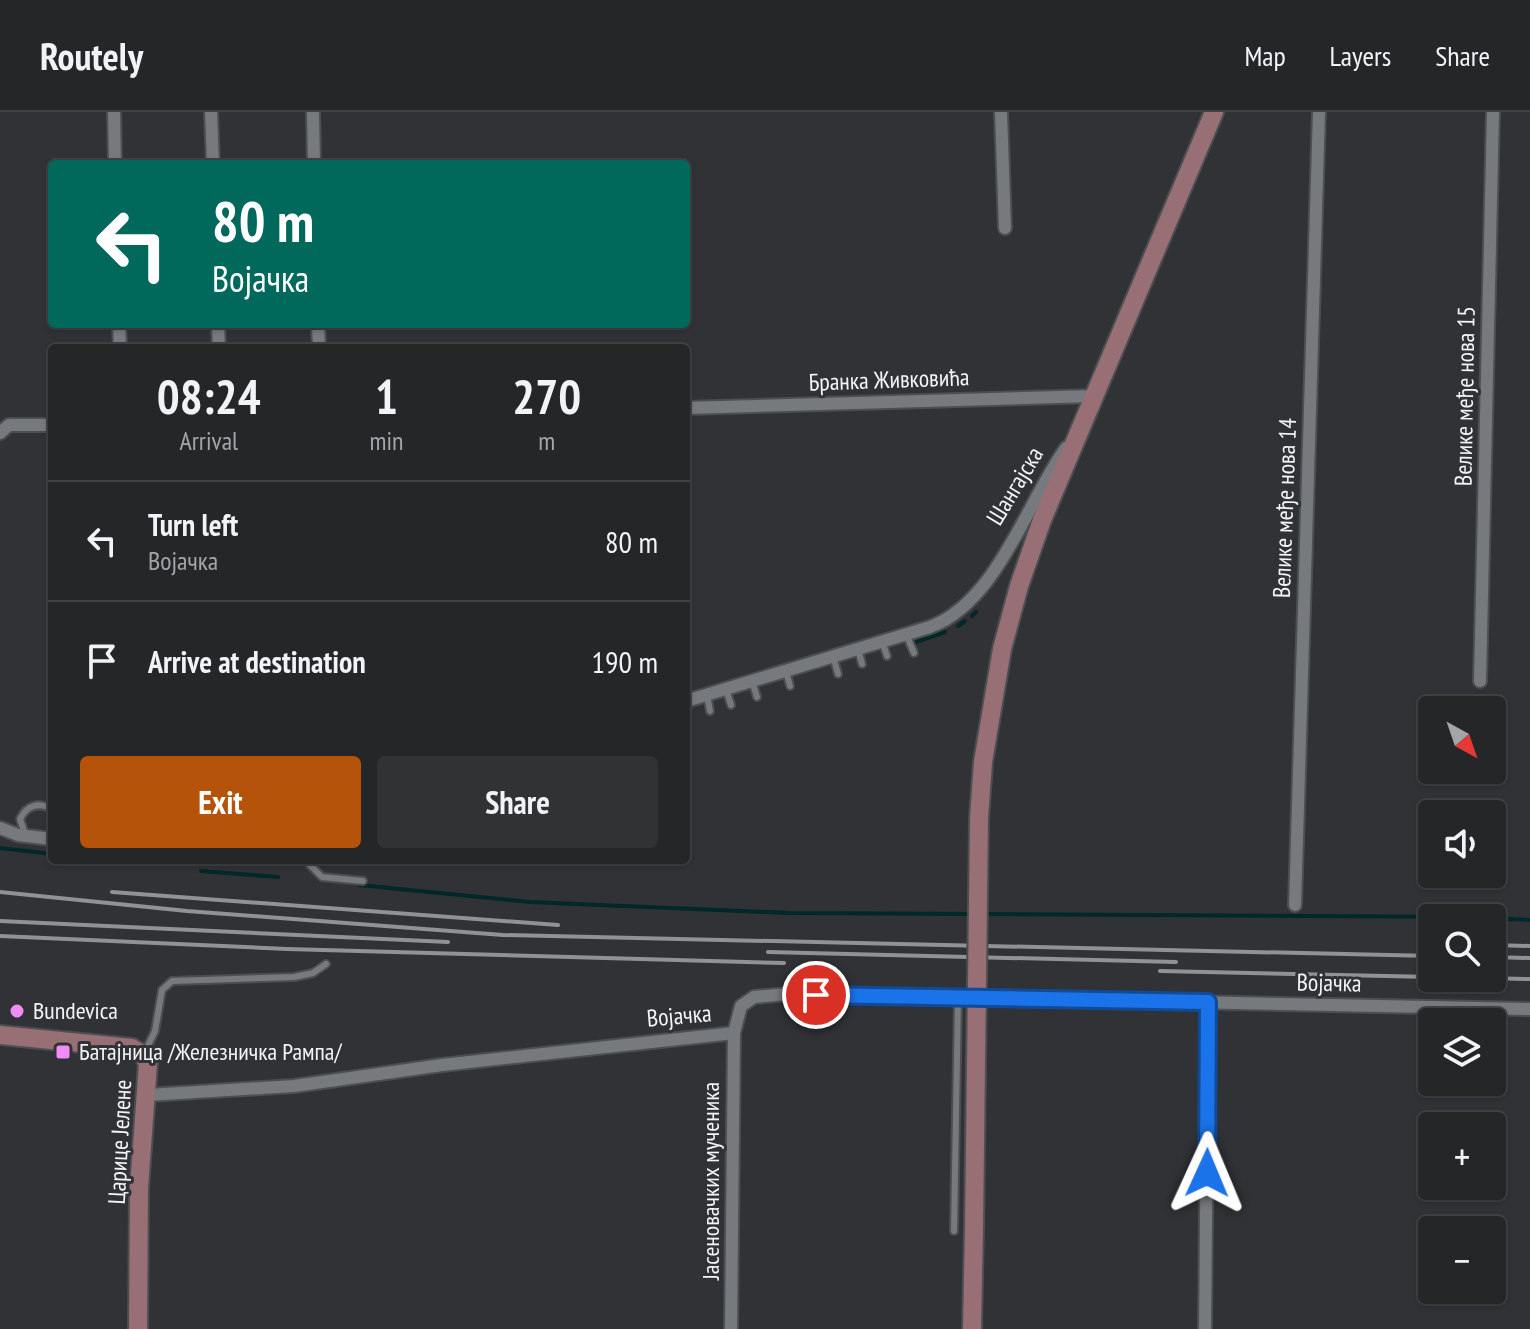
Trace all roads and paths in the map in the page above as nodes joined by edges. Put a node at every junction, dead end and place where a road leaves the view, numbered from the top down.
1 (114, 112) edge
2 (211, 112) edge
3 (313, 112) edge
4 (1001, 112) edge
5 (1214, 112) edge
6 (1319, 112) edge
7 (1493, 112) edge
8 (115, 160) edge
9 (213, 160) edge
10 (314, 160) edge
11 (1005, 228) dead end
12 (1093, 396) junction
13 (690, 408) edge
14 (48, 425) edge
15 (1078, 432) junction
16 (0, 433) edge
17 (906, 634) junction
18 (882, 641) junction
19 (858, 649) junction
20 (914, 653) dead end
21 (833, 656) junction
22 (887, 656) dead end
23 (862, 664) dead end
24 (786, 671) junction
25 (838, 674) dead end
26 (752, 681) junction
27 (1480, 681) dead end
28 (790, 686) dead end
29 (726, 689) junction
30 (707, 695) junction
31 (757, 697) dead end
32 (690, 700) edge
33 (731, 705) dead end
34 (710, 711) dead end
35 (48, 808) edge
36 (0, 828) edge
37 (32, 837) junction
38 (48, 839) edge
39 (309, 864) edge
40 (363, 881) dead end
41 (1295, 905) dead end
42 (326, 964) dead end
43 (958, 998) junction
44 (1208, 1002) junction
45 (1530, 1009) edge
46 (734, 1033) junction
47 (0, 1035) edge
48 (143, 1055) junction
49 (148, 1095) junction
50 (954, 1231) dead end
51 (138, 1329) edge
52 (731, 1329) edge
53 (972, 1329) edge
54 (1205, 1329) edge

1 - 8 street
2 - 9 street
3 - 10 street
4 - 11 street
5 - 12 main road, Шангајска
6 - 41 street, Велике међе нова 14
7 - 27 street, Велике међе нова 15
12 - 13 street, Бранка Живковића
12 - 15 main road, Шангајска
14 - 16 street
15 - 17 street, Шангајска
15 - 53 main road, bridge
17 - 18 street, Шангајска
17 - 20 lane
18 - 19 street, Шангајска
18 - 22 lane
19 - 21 street, Шангајска
19 - 23 lane
21 - 24 street, Шангајска
21 - 25 lane
24 - 26 street, Шангајска
24 - 28 lane
26 - 29 street, Шангајска
26 - 31 lane
29 - 30 street, Шангајска
29 - 33 lane
30 - 32 street, Шангајска
30 - 34 lane
35 - 37 lane
36 - 37 street
37 - 38 street
39 - 40 lane
42 - 48 lane, Царице Јелене
43 - 44 street, Војачка
43 - 46 street, Војачка
43 - 50 lane
44 - 45 street, Војачка
44 - 54 street
46 - 49 street, Војачка
46 - 52 street, Јасеновачких мученика
47 - 48 main road
48 - 49 main road, Царице Јелене
49 - 51 main road, Царице Јелене

